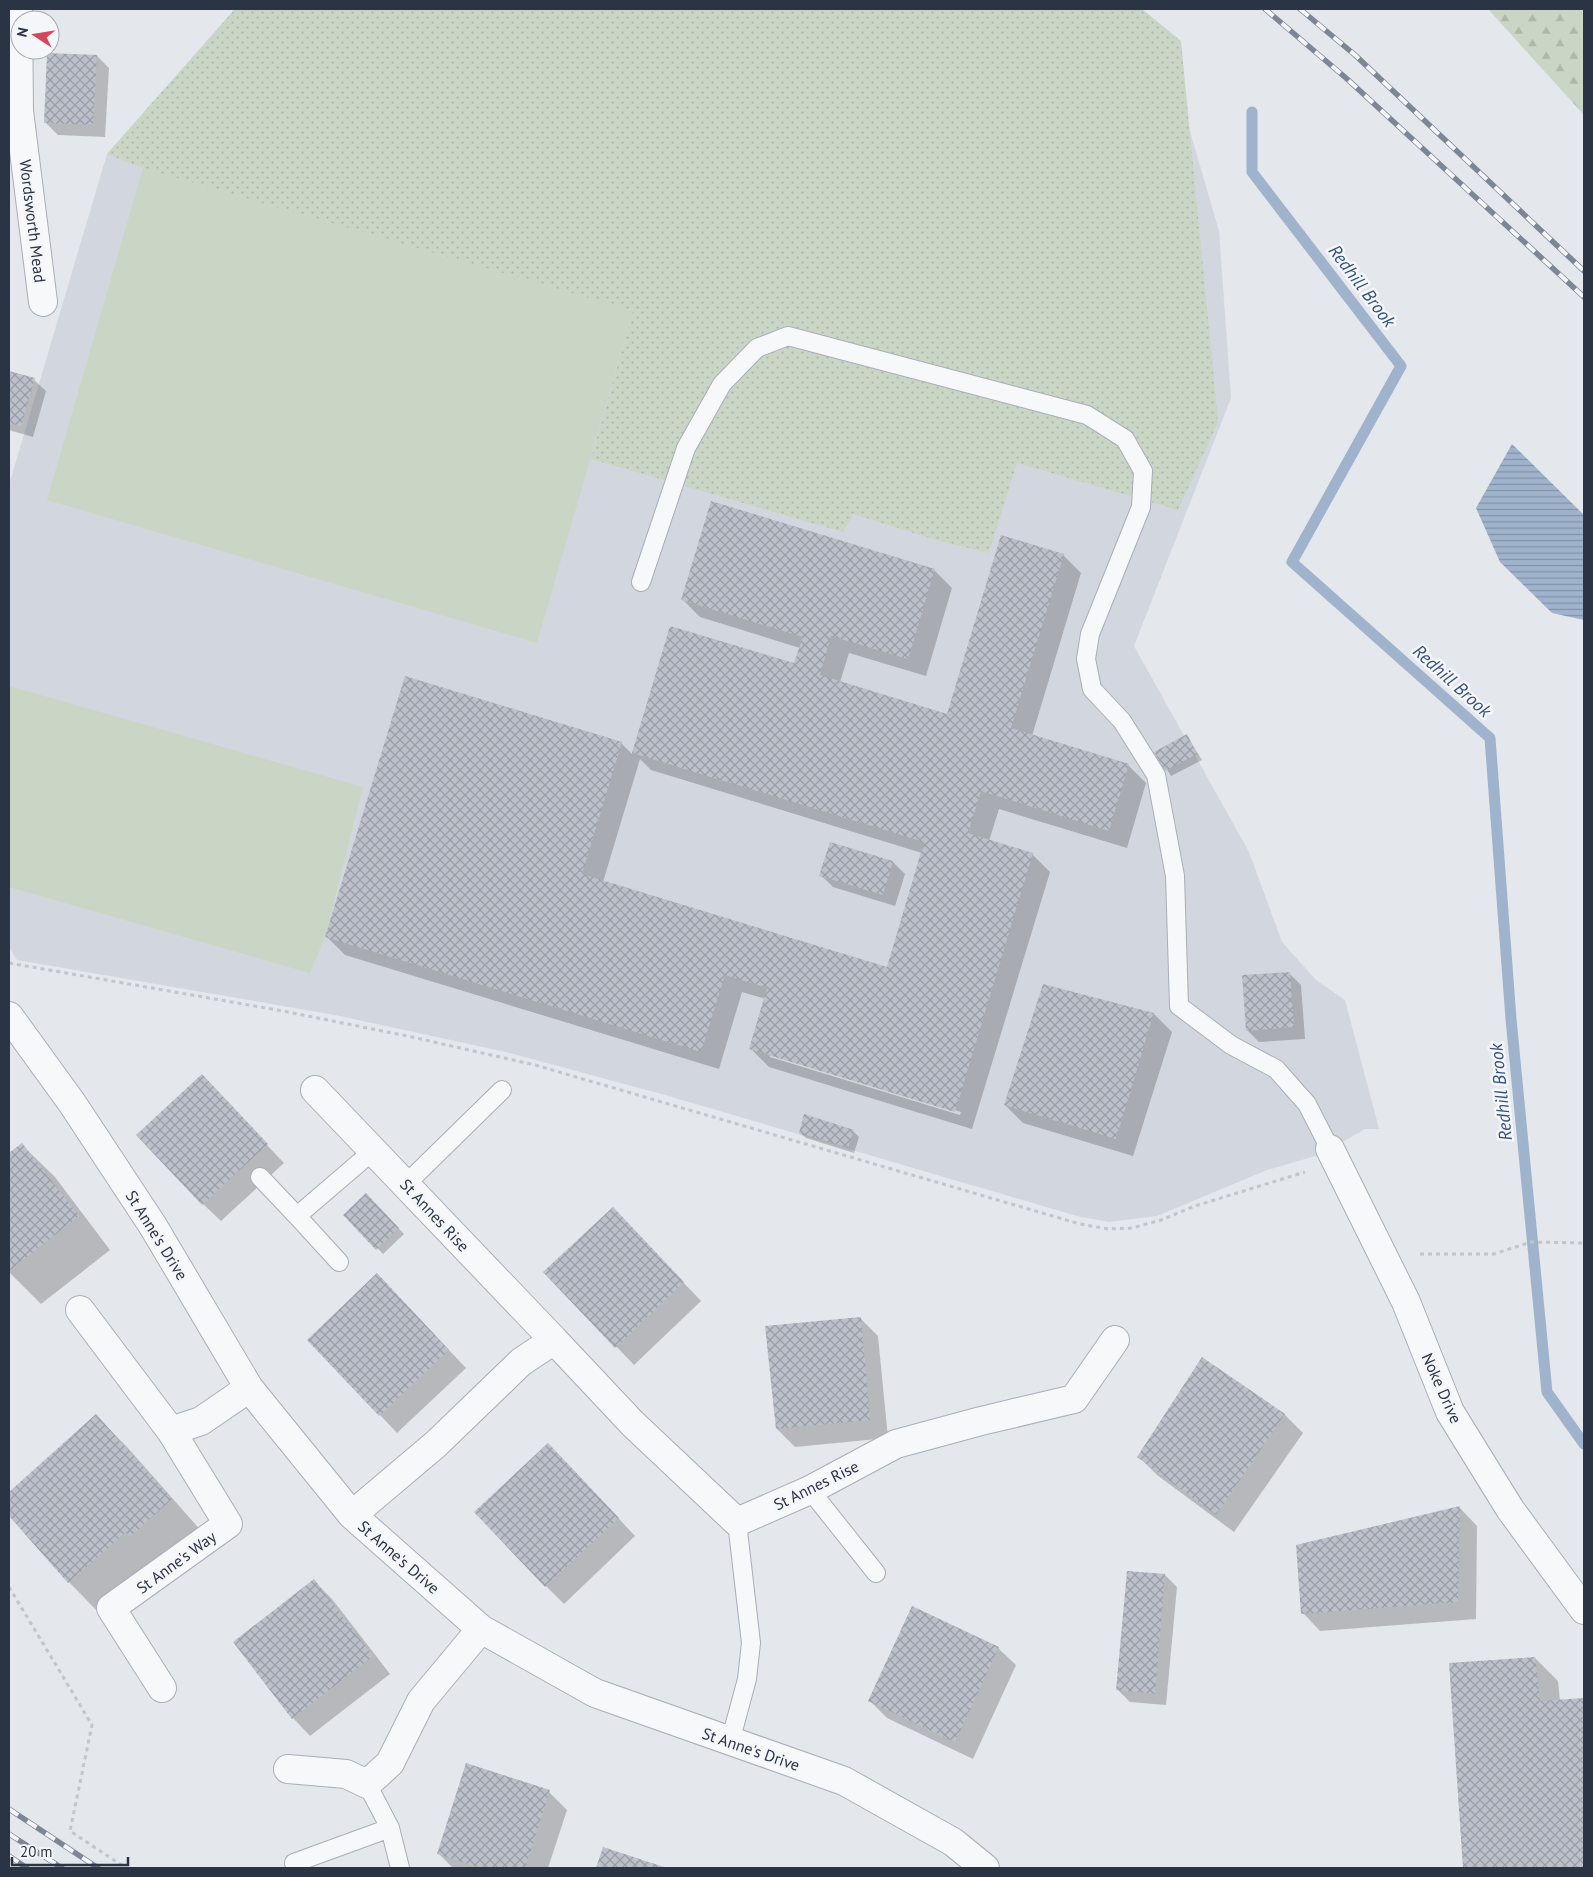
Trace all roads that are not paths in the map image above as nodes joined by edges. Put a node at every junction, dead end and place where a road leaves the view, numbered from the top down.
1 (18, 9) edge
2 (14, 111) edge
3 (43, 302) dead end
4 (641, 582) dead end
5 (9, 1016) edge
6 (316, 1090) dead end
7 (502, 1090) dead end
8 (374, 1150) junction
9 (1322, 1159) joint
10 (260, 1177) dead end
11 (406, 1184) junction
12 (297, 1216) junction
13 (339, 1262) dead end
14 (80, 1310) dead end
15 (554, 1340) junction
16 (1114, 1340) dead end
17 (249, 1388) junction
18 (171, 1431) junction
19 (810, 1490) junction
20 (352, 1515) junction
21 (738, 1522) junction
22 (876, 1573) dead end
23 (1584, 1610) edge
24 (481, 1629) junction
25 (162, 1688) dead end
26 (730, 1742) junction
27 (288, 1769) dead end
28 (367, 1784) junction
29 (390, 1828) junction
30 (294, 1863) dead end
31 (400, 1868) edge
32 (985, 1868) edge

1 - 2 street, Wordsworth Mead
2 - 3 street, Wordsworth Mead
4 - 9 lane
5 - 17 street, St Anne's Drive
6 - 8 street, St Annes Rise
7 - 11 lane
8 - 11 street, St Annes Rise
8 - 12 lane
9 - 23 street, Noke Drive
10 - 12 lane
11 - 15 street, St Annes Rise
12 - 13 lane
14 - 18 street, St Anne's Way
15 - 20 street
15 - 21 street, St Annes Rise
16 - 19 street, St Annes Rise
17 - 18 street
17 - 20 street, St Anne's Drive
18 - 25 street, St Anne's Way
19 - 21 street, St Annes Rise
19 - 22 lane
20 - 24 street, St Anne's Drive
21 - 26 lane
24 - 26 street, St Anne's Drive
24 - 28 street
26 - 32 street, St Anne's Drive
27 - 28 street
28 - 29 lane
29 - 30 lane
29 - 31 lane

